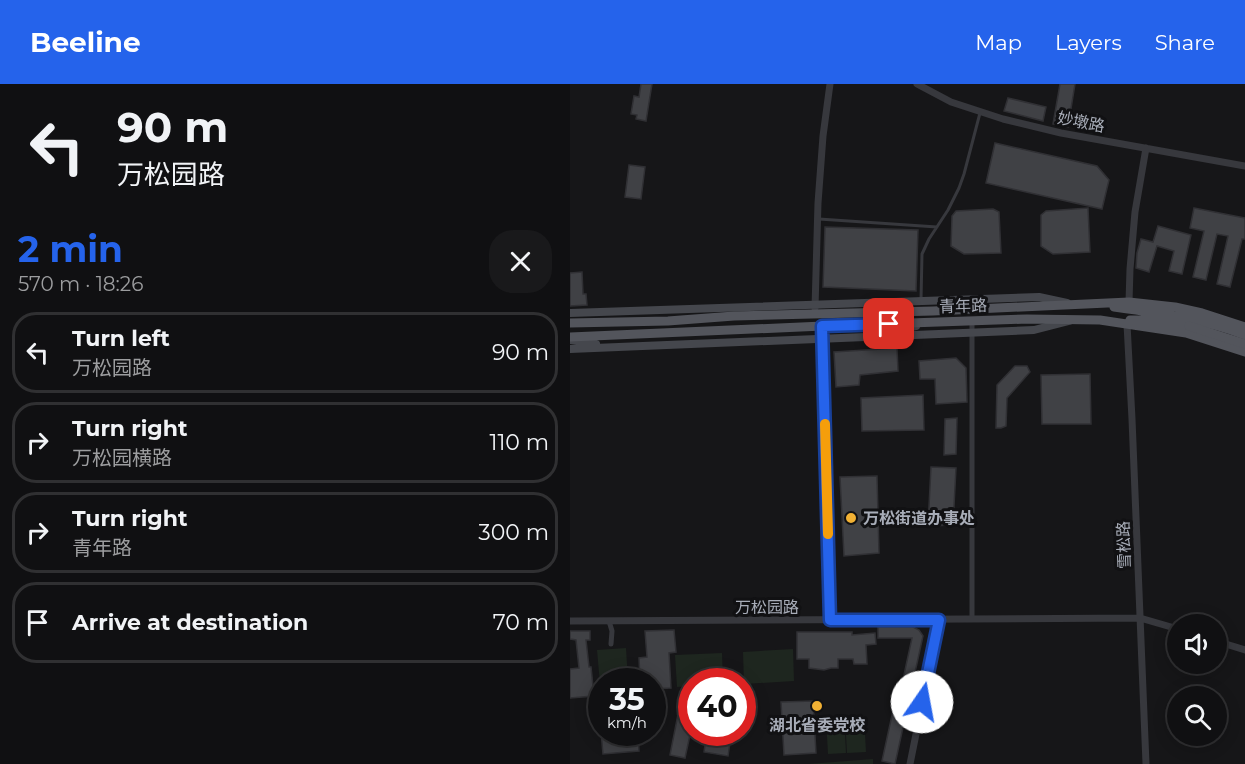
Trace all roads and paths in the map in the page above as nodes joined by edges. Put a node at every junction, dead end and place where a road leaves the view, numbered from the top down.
1 (830, 84) edge
2 (917, 84) edge
3 (981, 112) junction
4 (1146, 148) junction
5 (1245, 166) edge
6 (817, 219) junction
7 (937, 226) junction
8 (921, 300) junction
9 (1129, 302) junction
10 (864, 303) junction
11 (1094, 304) junction
12 (1077, 305) junction
13 (815, 309) junction
14 (933, 310) junction
15 (595, 312) junction
16 (570, 313) edge
17 (1075, 320) junction
18 (1100, 320) junction
19 (662, 321) junction
20 (972, 321) junction
21 (933, 322) junction
22 (570, 323) edge
23 (1190, 323) junction
24 (1127, 324) junction
25 (822, 326) junction
26 (1245, 327) edge
27 (972, 332) junction
28 (1245, 335) edge
29 (864, 336) junction
30 (823, 338) junction
31 (570, 339) edge
32 (1245, 344) edge
33 (614, 347) junction
34 (570, 349) edge
35 (1245, 352) edge
36 (1140, 618) junction
37 (830, 620) junction
38 (939, 620) junction
39 (972, 620) junction
40 (570, 621) edge
41 (609, 621) junction
42 (1167, 627) edge
43 (611, 644) dead end
44 (1227, 644) edge
45 (1245, 650) edge
46 (910, 764) edge
47 (1146, 764) edge

1 - 6 street
2 - 3 street, 妙墩路
3 - 4 street, 妙墩路
3 - 7 lane
4 - 5 street, 妙墩路
4 - 9 street
6 - 7 lane
6 - 13 street
7 - 8 lane
8 - 10 main road
8 - 12 main road
9 - 11 main road, 青年路
9 - 26 main road, 青年路
10 - 13 main road
10 - 14 main road
11 - 12 main road, 青年路
11 - 23 main road
12 - 14 main road, 青年路
13 - 14 main road, 青年路
13 - 15 main road
13 - 19 main road, 青年路
15 - 16 main road
15 - 19 main road
17 - 18 main road, 青年路
17 - 20 main road, 青年路
17 - 27 main road
18 - 23 main road
18 - 24 main road, 青年路
19 - 22 main road, 青年路
20 - 21 main road, 青年路
20 - 27 street
21 - 25 main road, 青年路
21 - 29 main road
23 - 28 main road
23 - 32 main road, bridge
24 - 35 main road, 青年路
24 - 36 street, 雪松路
25 - 30 street
25 - 31 main road, 青年路
27 - 29 main road
27 - 39 street
29 - 30 main road
30 - 33 main road
30 - 37 street
31 - 33 main road
33 - 34 main road
36 - 39 street, 万松园路
36 - 42 street, 万松园路
36 - 47 street, 雪松路
37 - 38 street, 万松园路
37 - 41 street, 万松园路
38 - 39 street, 万松园路
38 - 46 street
40 - 41 street, 万松园路
41 - 43 street
44 - 45 street

